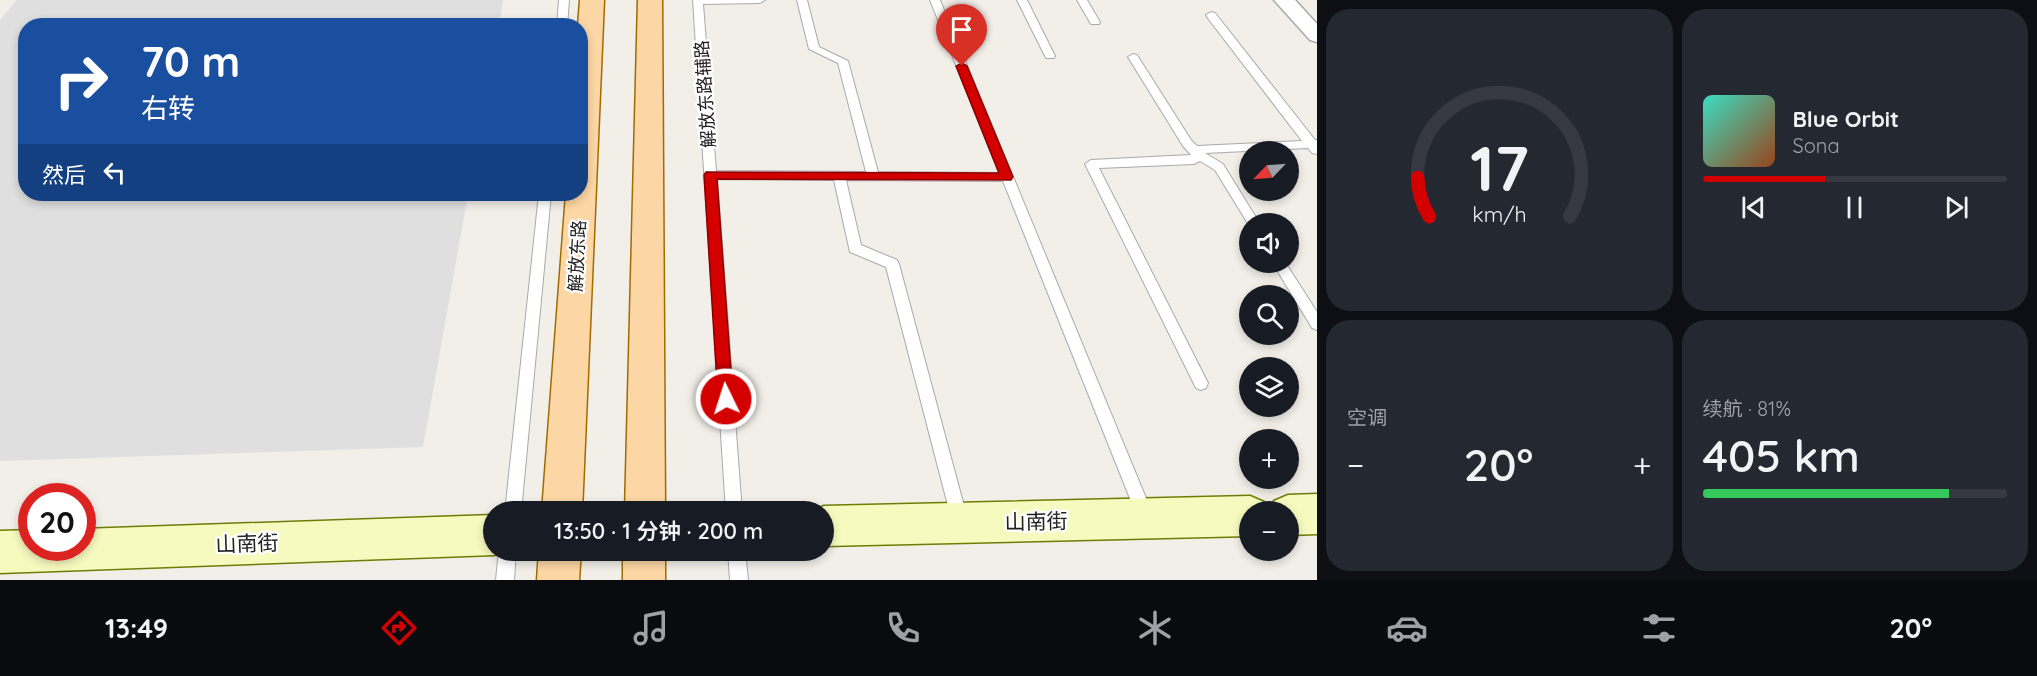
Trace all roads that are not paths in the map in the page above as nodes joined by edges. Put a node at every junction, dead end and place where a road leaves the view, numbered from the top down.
1 (564, 0) edge
2 (592, 0) edge
3 (650, 0) edge
4 (698, 0) edge
5 (760, 0) edge
6 (802, 0) edge
7 (935, 0) edge
8 (1022, 0) edge
9 (1082, 0) edge
10 (1284, 0) edge
11 (1211, 15) dead end
12 (563, 18) edge
13 (1095, 22) dead end
14 (1315, 31) edge
15 (1050, 56) dead end
16 (1133, 57) dead end
17 (588, 68) edge
18 (1315, 147) edge
19 (1198, 154) junction
20 (710, 175) junction
21 (839, 176) junction
22 (873, 176) junction
23 (1007, 177) junction
24 (544, 201) edge
25 (580, 201) edge
26 (1247, 213) edge
27 (1285, 273) edge
28 (1317, 324) edge
29 (1201, 383) dead end
30 (514, 501) edge
31 (563, 501) edge
32 (645, 501) edge
33 (733, 501) edge
34 (1317, 514) edge
35 (1299, 515) edge
36 (1239, 516) edge
37 (1146, 519) junction
38 (961, 523) junction
39 (834, 526) edge
40 (483, 535) edge
41 (0, 552) edge
42 (507, 561) edge
43 (559, 561) edge
44 (644, 561) edge
45 (737, 561) edge
46 (505, 580) edge
47 (558, 580) edge
48 (644, 580) edge
49 (739, 580) edge

1 - 12 lane
2 - 17 main road, 解放东路
3 - 32 main road
4 - 5 lane
4 - 20 lane, 解放东路辅路
6 - 22 lane
7 - 23 lane
8 - 15 lane
9 - 13 lane
10 - 14 street
11 - 18 lane
16 - 19 lane
18 - 19 lane
19 - 26 lane
19 - 29 lane
20 - 21 lane
20 - 33 lane, 解放东路辅路
21 - 22 lane
21 - 38 lane
22 - 23 lane
23 - 37 lane
24 - 30 lane
25 - 31 main road, 解放东路
27 - 28 lane
34 - 35 main road
36 - 37 main road, 山南街
37 - 38 main road, 山南街
38 - 39 main road, 山南街
40 - 41 main road, 山南街
42 - 46 lane
43 - 47 main road
44 - 48 main road
45 - 49 lane

